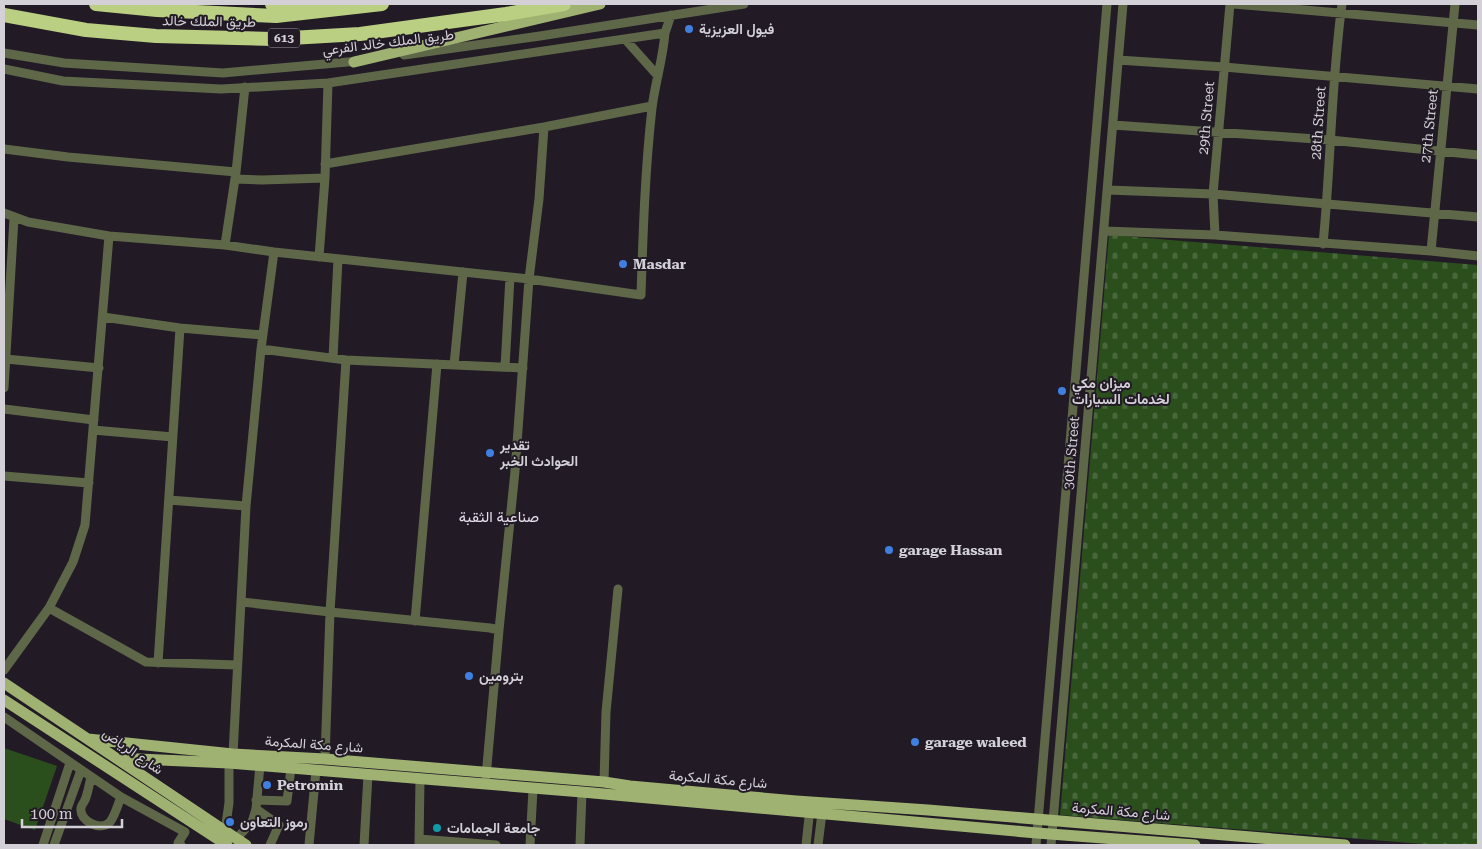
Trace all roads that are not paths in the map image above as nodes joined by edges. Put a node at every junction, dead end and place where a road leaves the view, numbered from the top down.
1 (96, 4) edge
2 (272, 4) edge
3 (382, 4) edge
4 (564, 4) edge
5 (600, 4) edge
6 (744, 4) edge
7 (1107, 4) edge
8 (1124, 4) edge
9 (1230, 4) edge
10 (1234, 4) edge
11 (1455, 4) edge
12 (355, 7) junction
13 (1342, 8) edge
14 (4, 15) edge
15 (671, 15) junction
16 (1454, 23) junction
17 (1478, 25) edge
18 (665, 34) junction
19 (626, 39) junction
20 (4, 53) edge
21 (1118, 60) junction
22 (354, 62) junction
23 (1224, 67) junction
24 (4, 69) edge
25 (658, 76) junction
26 (1335, 77) junction
27 (328, 83) junction
28 (1447, 86) junction
29 (245, 87) junction
30 (1478, 89) edge
31 (652, 106) junction
32 (1113, 125) junction
33 (544, 127) junction
34 (1219, 132) junction
35 (1330, 140) junction
36 (4, 149) edge
37 (1440, 151) junction
38 (1478, 155) edge
39 (325, 164) junction
40 (235, 176) junction
41 (325, 178) junction
42 (1108, 190) junction
43 (1212, 194) junction
44 (1327, 205) junction
45 (1436, 212) junction
46 (4, 213) edge
47 (1478, 217) edge
48 (14, 218) junction
49 (1104, 231) junction
50 (1215, 235) junction
51 (109, 236) junction
52 (1323, 244) junction
53 (225, 245) junction
54 (1431, 251) junction
55 (274, 252) junction
56 (1478, 256) edge
57 (319, 257) junction
58 (338, 259) junction
59 (463, 272) junction
60 (510, 277) junction
61 (529, 280) junction
62 (6, 300) edge
63 (103, 317) junction
64 (180, 328) junction
65 (263, 335) junction
66 (261, 349) junction
67 (333, 358) junction
68 (6, 359) junction
69 (346, 360) junction
70 (437, 364) junction
71 (454, 365) junction
72 (99, 368) junction
73 (504, 368) junction
74 (523, 368) junction
75 (4, 388) edge
76 (4, 410) edge
77 (94, 420) junction
78 (93, 430) junction
79 (173, 437) junction
80 (4, 476) edge
81 (89, 483) junction
82 (169, 500) junction
83 (246, 506) junction
84 (618, 589) dead end
85 (242, 602) junction
86 (49, 608) junction
87 (330, 612) junction
88 (415, 621) junction
89 (499, 630) junction
90 (158, 663) junction
91 (237, 665) junction
92 (4, 670) edge
93 (4, 683) edge
94 (4, 700) edge
95 (4, 718) edge
96 (88, 738) junction
97 (116, 758) junction
98 (231, 758) junction
99 (144, 759) junction
100 (325, 759) junction
101 (70, 763) junction
102 (374, 764) junction
103 (260, 765) junction
104 (290, 768) junction
105 (81, 770) junction
106 (316, 770) junction
107 (487, 772) junction
108 (364, 774) junction
109 (141, 775) junction
110 (91, 777) junction
111 (420, 779) junction
112 (604, 782) junction
113 (486, 785) junction
114 (533, 789) junction
115 (582, 792) junction
116 (121, 797) junction
117 (256, 804) junction
118 (810, 808) junction
119 (182, 809) junction
120 (822, 813) junction
121 (1038, 819) junction
122 (1053, 820) junction
123 (225, 830) junction
124 (1037, 833) junction
125 (1051, 840) edge
126 (419, 842) edge
127 (236, 843) edge
128 (1158, 844) edge
129 (43, 845) edge
130 (54, 845) edge
131 (181, 845) edge
132 (270, 845) edge
133 (309, 845) edge
134 (364, 845) edge
135 (496, 845) edge
136 (530, 845) edge
137 (580, 845) edge
138 (806, 845) edge
139 (818, 845) edge
140 (1036, 845) edge
141 (1195, 845) edge
142 (1345, 845) edge

1 - 12 highway, طريق الملك خالد / 613
2 - 12 highway
3 - 12 highway, طريق الملك خالد / 613
4 - 14 highway, طريق الملك خالد / 613
5 - 22 main road
6 - 15 street, طريق الملك خالد الفرعي
7 - 121 street, 30th Street
8 - 21 street, 30th Street
9 - 23 street, 29th Street
10 - 13 street
11 - 16 street, 27th Street
13 - 16 street
13 - 26 street, 28th Street
15 - 18 street
15 - 22 street, طريق الملك خالد الفرعي
16 - 17 street
16 - 28 street, 27th Street
18 - 19 street
18 - 25 street
19 - 25 street
19 - 27 street
20 - 22 street, طريق الملك خالد الفرعي
21 - 23 street
21 - 32 street, 30th Street
23 - 26 street
23 - 34 street, 29th Street
24 - 29 street
25 - 31 street
26 - 28 street
26 - 35 street, 28th Street
27 - 29 street
27 - 39 street
28 - 30 street
28 - 37 street, 27th Street
29 - 40 street
31 - 33 street
31 - 61 street
32 - 34 street
32 - 42 street, 30th Street
33 - 39 street
33 - 61 street
34 - 35 street
34 - 43 street, 29th Street
35 - 37 street
35 - 44 street, 28th Street
36 - 40 street
37 - 38 street
37 - 45 street, 27th Street
39 - 41 street
40 - 41 street
40 - 53 street
41 - 57 street
42 - 43 street
42 - 49 street, 30th Street
43 - 44 street
43 - 50 street, 29th Street
44 - 45 street
44 - 52 street, 28th Street
45 - 47 street
45 - 54 street, 27th Street
46 - 48 street
48 - 51 street
48 - 62 street
49 - 50 street
49 - 122 street, 30th Street
50 - 52 street
51 - 53 street
51 - 63 street
52 - 54 street
53 - 55 street
54 - 56 street
55 - 57 street
55 - 65 street
57 - 58 street
58 - 59 street
58 - 67 street
59 - 60 street
59 - 71 street
60 - 61 street
60 - 73 street
61 - 74 street
62 - 68 street
63 - 64 street
63 - 72 street
64 - 65 street
64 - 79 street
65 - 66 street
66 - 67 street
66 - 83 street
67 - 69 street
68 - 72 street
68 - 75 street
69 - 70 street
69 - 87 street
70 - 71 street
70 - 88 street
71 - 73 street
72 - 77 street
73 - 74 street
74 - 89 street
76 - 77 street
77 - 78 street
78 - 79 street
78 - 81 street
79 - 82 street
80 - 81 street
81 - 86 street
82 - 83 street
82 - 90 street
83 - 85 street
84 - 112 street
85 - 87 street
85 - 91 street
86 - 90 street
86 - 92 street
87 - 88 street
87 - 100 street
88 - 89 street
89 - 107 street
90 - 91 street
91 - 98 street
93 - 96 main road, شارع الرياض
94 - 119 main road, شارع الرياض
95 - 101 street
96 - 97 main road, شارع الرياض
96 - 98 main road, شارع مكة المكرمة
97 - 99 main road, شارع مكة المكرمة
97 - 109 main road, شارع الرياض
98 - 99 main road, شارع مكة المكرمة
98 - 100 main road, شارع مكة المكرمة
98 - 103 main road, شارع مكة المكرمة
98 - 123 street
99 - 109 main road
100 - 102 main road, شارع مكة المكرمة
101 - 105 street
101 - 129 street
102 - 107 main road, شارع مكة المكرمة
102 - 108 main road
103 - 104 main road, شارع مكة المكرمة
103 - 117 street
104 - 106 main road, شارع مكة المكرمة
104 - 117 street
105 - 110 street
105 - 130 street
106 - 108 main road, شارع مكة المكرمة
106 - 133 street
107 - 112 main road, شارع مكة المكرمة
107 - 113 street
108 - 111 main road, شارع مكة المكرمة
108 - 134 street
109 - 119 main road, شارع الرياض
110 - 116 street
110 - 116 street
111 - 113 main road, شارع مكة المكرمة
111 - 126 street
112 - 118 main road, شارع مكة المكرمة
113 - 114 main road, شارع مكة المكرمة
114 - 115 main road, شارع مكة المكرمة
114 - 136 street
115 - 118 main road, شارع مكة المكرمة
115 - 137 street
116 - 131 street
117 - 127 street
117 - 132 street
118 - 120 main road, شارع مكة المكرمة
118 - 121 main road, شارع مكة المكرمة
118 - 138 street
119 - 123 main road, شارع الرياض
119 - 127 main road, شارع الرياض
120 - 124 main road, شارع مكة المكرمة
120 - 139 street
121 - 122 main road, شارع مكة المكرمة
121 - 124 street, 30th Street
122 - 125 street, 30th Street
122 - 142 main road, شارع مكة المكرمة
123 - 127 main road, شارع الرياض
124 - 125 main road, شارع مكة المكرمة
124 - 140 street, 30th Street
125 - 128 main road, شارع مكة المكرمة
126 - 135 street
128 - 141 main road, شارع مكة المكرمة

